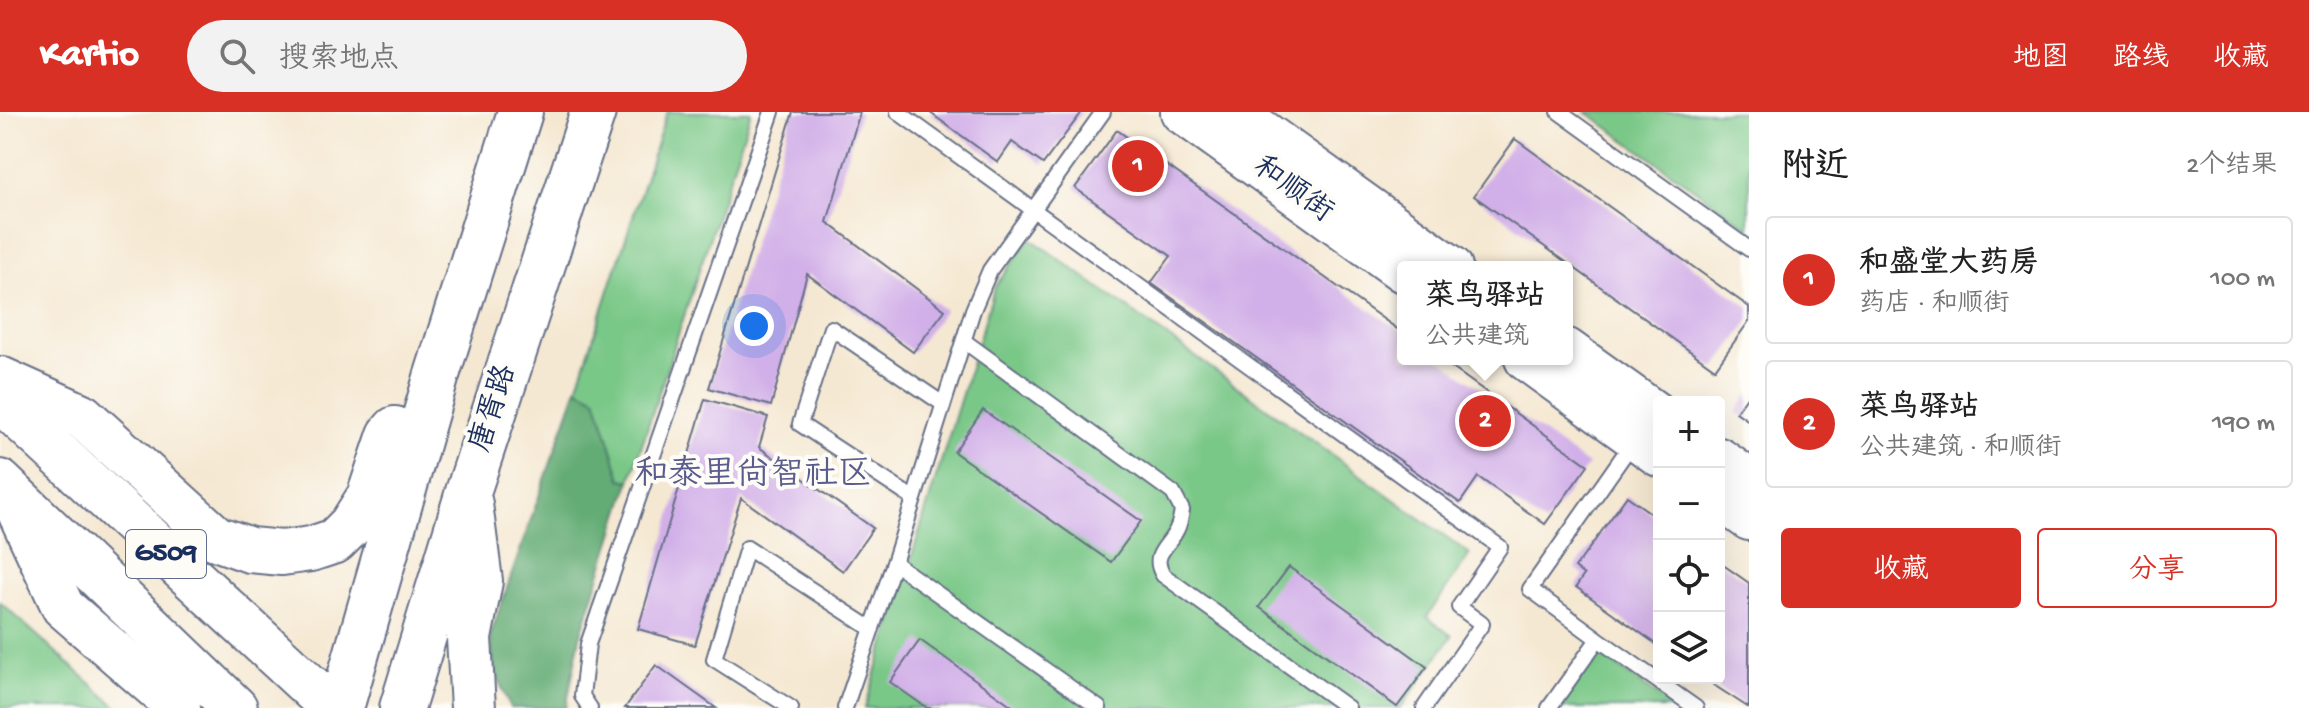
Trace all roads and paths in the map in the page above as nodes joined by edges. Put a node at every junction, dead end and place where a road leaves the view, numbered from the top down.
1 (520, 112) edge
2 (593, 112) edge
3 (772, 112) edge
4 (898, 112) edge
5 (1103, 112) edge
6 (1182, 112) edge
7 (1235, 112) edge
8 (1559, 112) edge
9 (1032, 208) junction
10 (1749, 249) edge
11 (1443, 261) edge
12 (1397, 267) edge
13 (964, 341) junction
14 (1573, 356) edge
15 (1536, 365) edge
16 (436, 378) junction
17 (0, 379) edge
18 (0, 400) edge
19 (943, 404) junction
20 (1651, 436) edge
21 (1725, 463) edge
22 (1749, 480) edge
23 (4, 485) edge
24 (468, 492) junction
25 (914, 499) junction
26 (1725, 502) edge
27 (1749, 519) edge
28 (894, 563) junction
29 (872, 629) junction
30 (1598, 639) junction
31 (179, 708) edge
32 (235, 708) edge
33 (333, 708) edge
34 (341, 708) edge
35 (402, 708) edge
36 (473, 708) edge
37 (590, 708) edge
38 (791, 708) edge
39 (845, 708) edge
40 (1099, 708) edge
41 (1348, 708) edge
42 (1424, 708) edge
43 (1549, 708) edge
44 (1696, 708) edge

1 - 16 main road
2 - 24 main road, 唐胥路
3 - 37 lane
4 - 9 lane
5 - 9 lane
6 - 12 street, 和顺街
7 - 11 street, 和顺街
8 - 10 lane
9 - 13 lane
9 - 42 lane
13 - 19 lane
13 - 41 lane
14 - 20 street
15 - 20 street
16 - 17 main road
16 - 34 main road
18 - 33 main road, G509
19 - 25 lane
19 - 25 lane
20 - 30 lane
21 - 22 street
23 - 31 street
23 - 32 main road, G509
24 - 35 main road, 唐胥路
24 - 36 main road
25 - 28 lane
26 - 27 street
28 - 29 lane
28 - 40 lane
29 - 38 lane
29 - 39 lane
30 - 43 lane
30 - 44 lane

